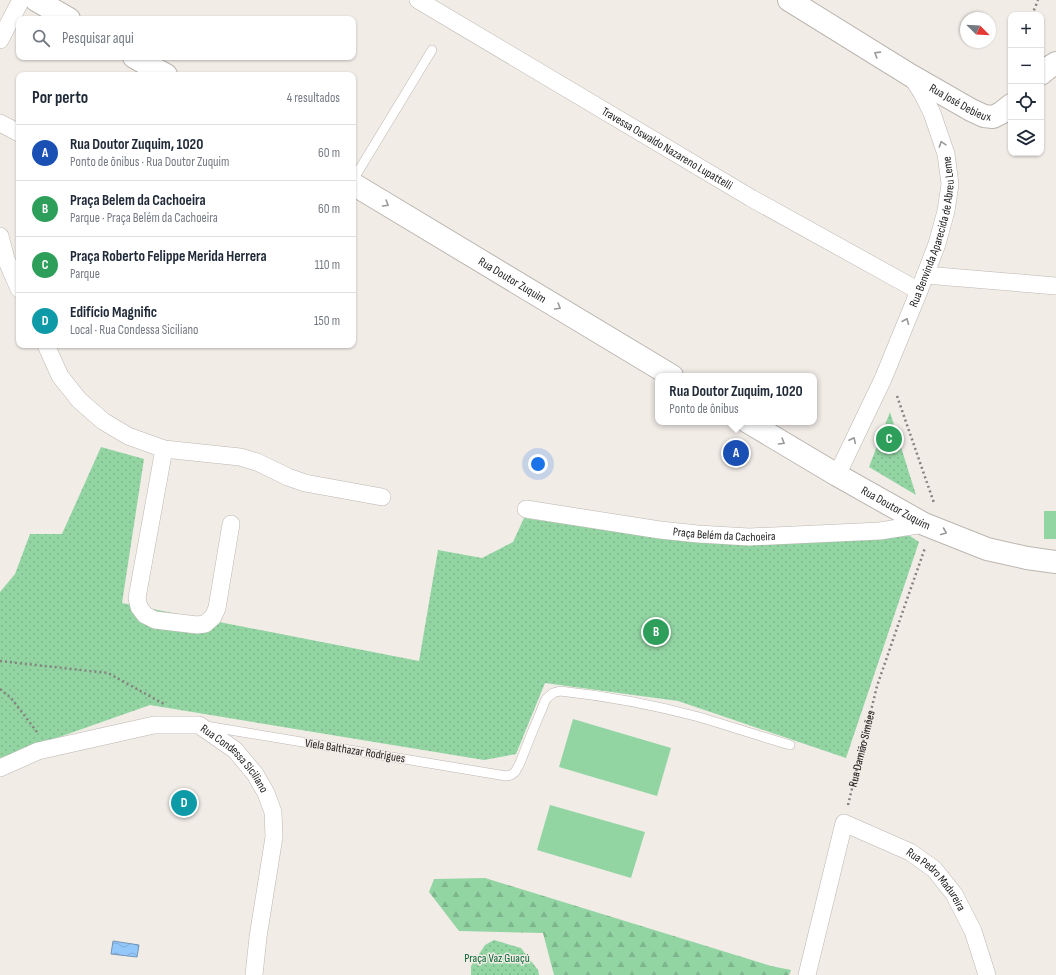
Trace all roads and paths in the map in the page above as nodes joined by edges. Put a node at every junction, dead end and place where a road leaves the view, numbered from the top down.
1 (21, 0) edge
2 (36, 0) edge
3 (418, 0) edge
4 (789, 0) edge
5 (1038, 0) edge
6 (1033, 12) edge
7 (64, 16) edge
8 (0, 40) edge
9 (432, 50) dead end
10 (139, 60) edge
11 (1056, 63) edge
12 (1044, 71) edge
13 (161, 72) edge
14 (910, 75) junction
15 (1008, 108) edge
16 (0, 123) edge
17 (16, 131) edge
18 (356, 175) edge
19 (356, 186) edge
20 (0, 236) edge
21 (925, 275) junction
22 (16, 282) edge
23 (1056, 286) edge
24 (919, 291) junction
25 (47, 348) edge
26 (667, 373) edge
27 (883, 379) junction
28 (753, 425) edge
29 (164, 449) junction
30 (837, 475) junction
31 (382, 497) dead end
32 (526, 509) dead end
33 (232, 524) dead end
34 (928, 526) junction
35 (1056, 562) edge
36 (0, 661) edge
37 (0, 689) edge
38 (166, 706) dead end
39 (199, 724) junction
40 (790, 745) dead end
41 (49, 748) junction
42 (0, 768) edge
43 (844, 823) junction
44 (254, 975) edge
45 (807, 975) edge
46 (987, 975) edge

1 - 8 street
2 - 7 main road
3 - 24 street, Travessa Oswaldo Nazareno Lupattelli
14 -> 4 main road, Rua Benvinda Aparecida de Abreu Leme
5 - 6 path
9 - 18 lane
10 - 13 main road
11 - 12 main road
14 - 15 main road, Rua José Debieux
21 -> 14 street, Rua Benvinda Aparecida de Abreu Leme
16 - 17 street
19 -> 26 main road, Rua Doutor Zuquim
20 - 22 street
21 - 23 street
21 - 24 street, Rua Benvinda Aparecida de Abreu Leme
27 -> 24 street, Rua Benvinda Aparecida de Abreu Leme
25 - 29 street
30 -> 27 street, Rua Benvinda Aparecida de Abreu Leme
27 - 34 path, Rua Damião Simões
28 -> 30 main road, Rua Doutor Zuquim
29 - 31 street
29 - 33 street
30 - 34 main road, Rua Doutor Zuquim
32 - 34 street, Praça Belém da Cachoeira
34 -> 35 main road, Rua Doutor Zuquim
34 - 43 path, Rua Damião Simões
36 - 38 path
37 - 41 path
39 - 40 lane, Viela Balthazar Rodrigues
39 - 41 street, Rua Condessa Siciliano
39 - 44 street, Rua Condessa Siciliano
41 - 42 street, Rua Condessa Siciliano
43 - 45 street
43 - 46 street, Rua Pedro Madureira

